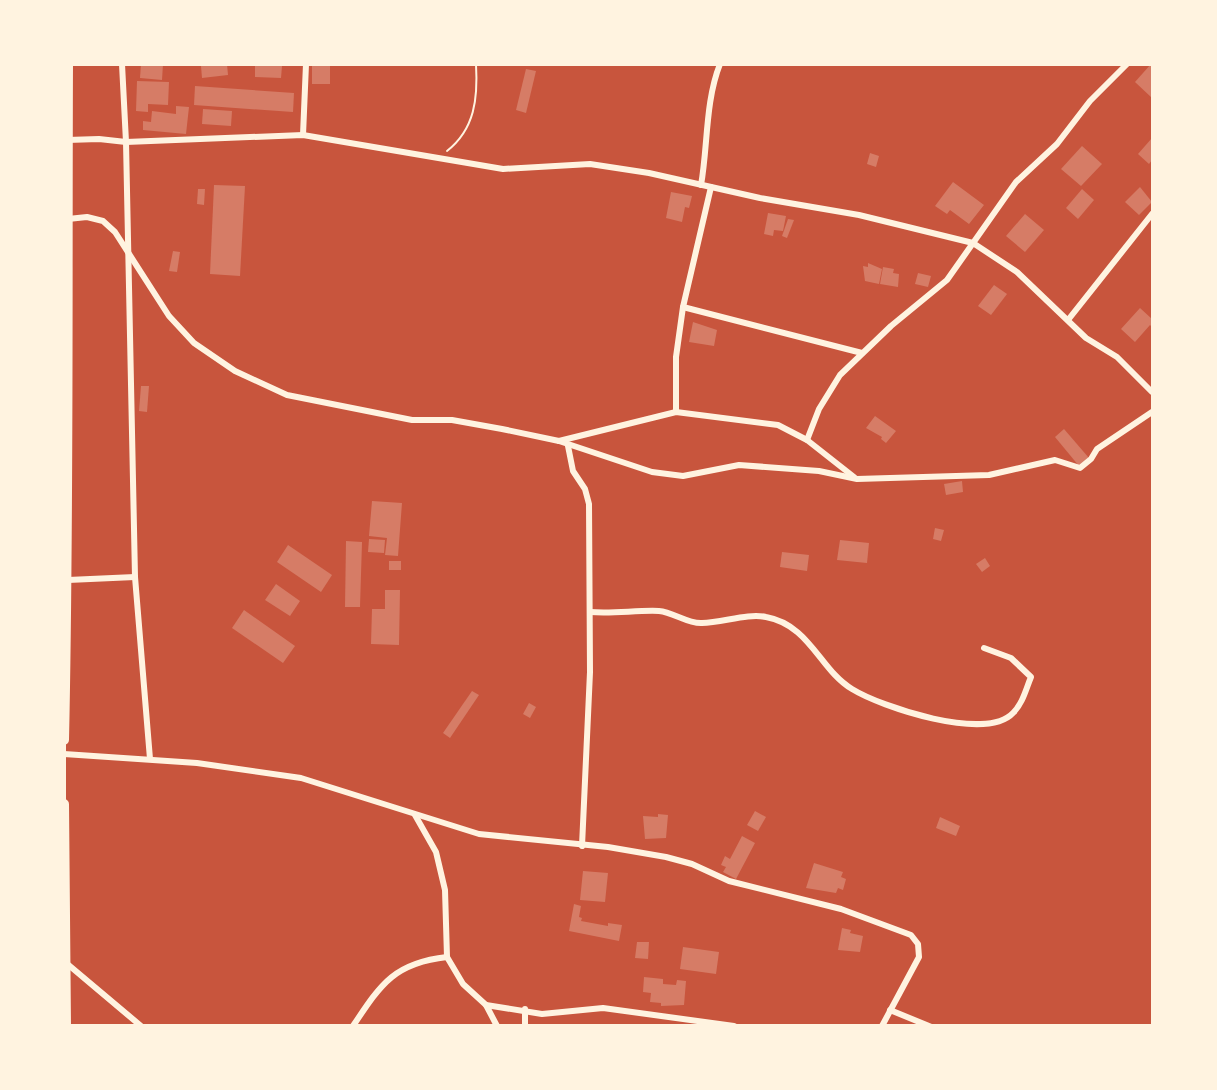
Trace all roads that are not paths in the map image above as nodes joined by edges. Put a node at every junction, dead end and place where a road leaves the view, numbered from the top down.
1 (68, 64) edge
2 (122, 64) edge
3 (306, 64) edge
4 (720, 64) edge
5 (1127, 64) edge
6 (303, 135) junction
7 (68, 140) junction
8 (126, 142) junction
9 (701, 185) junction
10 (711, 187) junction
11 (1152, 214) edge
12 (67, 219) junction
13 (973, 243) junction
14 (127, 250) junction
15 (65, 298) edge
16 (683, 307) junction
17 (1068, 321) junction
18 (862, 353) junction
19 (1152, 392) edge
20 (676, 412) junction
21 (1152, 412) edge
22 (807, 440) junction
23 (559, 441) junction
24 (568, 446) junction
25 (857, 479) junction
26 (135, 577) junction
27 (68, 580) junction
28 (590, 612) junction
29 (984, 648) dead end
30 (64, 740) edge
31 (64, 754) edge
32 (150, 759) junction
33 (64, 804) edge
34 (415, 814) junction
35 (582, 846) junction
36 (447, 957) junction
37 (66, 962) edge
38 (65, 984) edge
39 (486, 1005) junction
40 (525, 1010) junction
41 (890, 1010) junction
42 (66, 1026) edge
43 (141, 1026) edge
44 (352, 1026) edge
45 (497, 1026) edge
46 (525, 1026) edge
47 (734, 1026) edge
48 (882, 1026) edge
49 (929, 1026) edge

1 - 7 main road
2 - 8 street
3 - 6 street
4 - 9 street
5 - 13 street
6 - 8 street
6 - 9 street
7 - 8 street
7 - 12 main road
8 - 14 street
9 - 10 street
10 - 13 street
10 - 16 street
11 - 17 street
12 - 14 street
12 - 15 main road
13 - 17 street
13 - 18 street
14 - 23 street
14 - 26 street
15 - 27 main road
16 - 18 street
16 - 20 street
17 - 19 street
18 - 22 street
20 - 22 street
20 - 23 street
21 - 25 street
22 - 25 street
23 - 24 street
24 - 25 street
24 - 28 street
26 - 27 street
26 - 32 street
27 - 30 main road
28 - 29 street
28 - 35 street
31 - 32 street
32 - 34 street
33 - 37 main road
34 - 35 street
34 - 36 street
35 - 41 street
36 - 39 street
36 - 44 street
37 - 38 main road
37 - 43 street
38 - 42 main road
39 - 40 street
39 - 45 street
40 - 46 street
40 - 47 street
41 - 48 street
41 - 49 street

